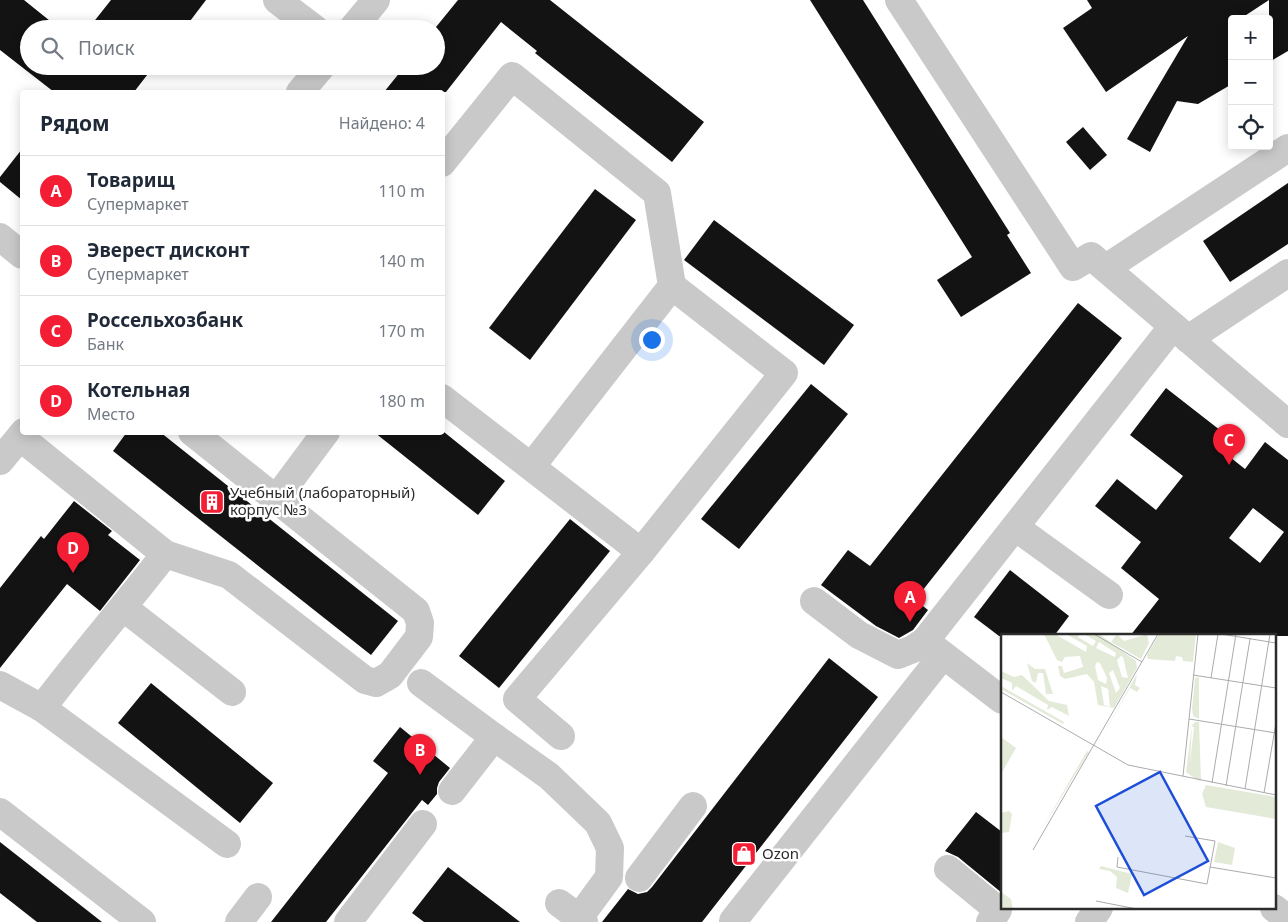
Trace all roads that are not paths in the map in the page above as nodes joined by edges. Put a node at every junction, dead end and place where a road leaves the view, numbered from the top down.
1 (277, 0) edge
2 (376, 0) edge
3 (899, 0) edge
4 (303, 20) edge
5 (359, 20) edge
6 (314, 75) edge
7 (302, 90) edge
8 (1288, 148) edge
9 (445, 159) edge
10 (0, 237) edge
11 (20, 253) edge
12 (1106, 268) junction
13 (1288, 274) edge
14 (672, 286) junction
15 (1181, 332) junction
16 (445, 400) edge
17 (1288, 424) edge
18 (22, 435) edge
19 (196, 435) edge
20 (324, 435) edge
21 (0, 461) edge
22 (530, 467) junction
23 (276, 499) junction
24 (1015, 527) junction
25 (641, 552) junction
26 (165, 554) junction
27 (1108, 595) dead end
28 (814, 601) dead end
29 (124, 608) junction
30 (934, 648) junction
31 (421, 683) dead end
32 (0, 685) edge
33 (232, 692) dead end
34 (1001, 699) edge
35 (42, 708) junction
36 (561, 736) dead end
37 (494, 737) junction
38 (452, 791) dead end
39 (693, 806) dead end
40 (0, 812) edge
41 (423, 824) dead end
42 (227, 844) dead end
43 (663, 846) junction
44 (609, 866) junction
45 (948, 869) dead end
46 (640, 878) dead end
47 (258, 898) dead end
48 (1098, 910) edge
49 (1276, 910) edge
50 (574, 914) edge
51 (1288, 919) edge
52 (733, 921) edge
53 (142, 922) edge
54 (239, 922) edge
55 (348, 922) edge
56 (990, 922) edge
57 (1088, 922) edge

1 - 4 street
2 - 5 street
3 - 12 street
6 - 7 street
8 - 12 street
9 - 14 street
10 - 11 street
12 - 15 street
13 - 15 street
14 - 22 street
14 - 25 street
15 - 17 street
15 - 24 street
16 - 22 street
18 - 21 street
18 - 26 street
19 - 23 street
20 - 23 street
22 - 25 street
23 - 26 street
24 - 27 street
24 - 30 street
25 - 36 street
26 - 29 street
28 - 30 street
29 - 33 street
29 - 35 street
30 - 34 street
30 - 52 street
31 - 37 street
32 - 35 street
35 - 42 street
37 - 38 street
37 - 44 street
39 - 43 street
40 - 53 street
41 - 55 street
43 - 44 street
43 - 46 street
44 - 50 street
45 - 56 street
47 - 54 street
48 - 57 street
49 - 51 street

